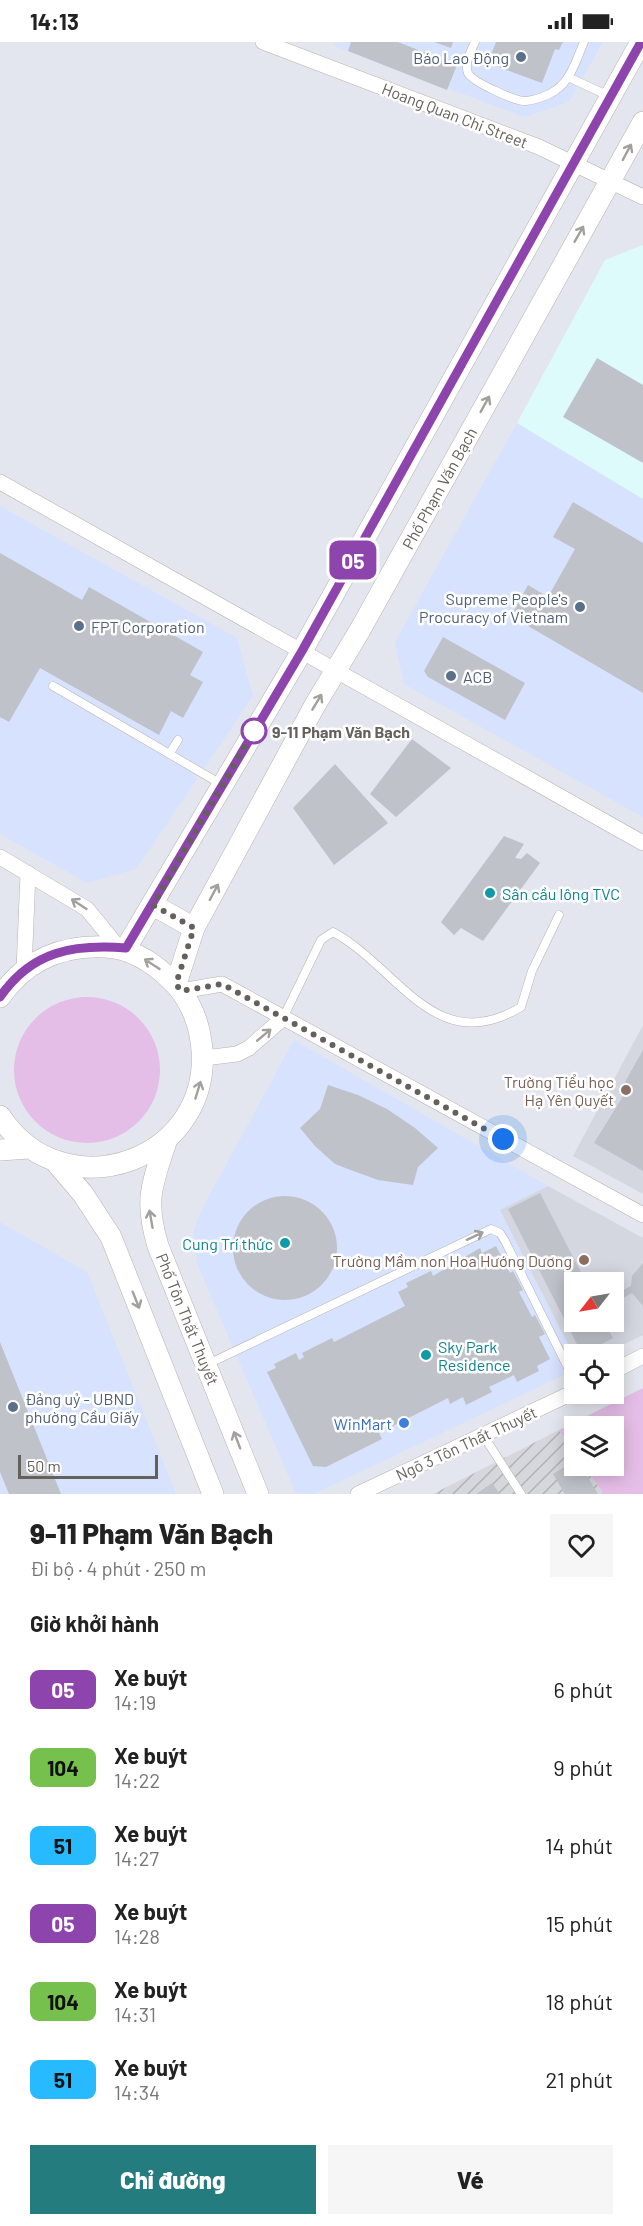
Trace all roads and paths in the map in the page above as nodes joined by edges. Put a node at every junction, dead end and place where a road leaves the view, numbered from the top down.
1 (263, 42) edge
2 (475, 42) edge
3 (584, 42) edge
4 (641, 42) edge
5 (568, 77) junction
6 (610, 97) junction
7 (643, 123) edge
8 (575, 164) junction
9 (611, 182) junction
10 (643, 197) edge
11 (0, 482) edge
12 (302, 651) junction
13 (336, 670) junction
14 (53, 686) dead end
15 (178, 740) dead end
16 (170, 753) junction
17 (222, 785) junction
18 (643, 843) edge
19 (0, 857) edge
20 (28, 873) junction
21 (153, 905) junction
22 (559, 915) dead end
23 (194, 928) junction
24 (122, 948) junction
25 (24, 970) junction
26 (178, 988) junction
27 (0, 997) edge
28 (282, 1019) junction
29 (204, 1058) junction
30 (0, 1116) edge
31 (167, 1139) junction
32 (29, 1148) junction
33 (0, 1150) edge
34 (54, 1160) junction
35 (643, 1215) edge
36 (643, 1356) edge
37 (564, 1360) edge
38 (207, 1365) junction
39 (624, 1366) edge
40 (564, 1397) edge
41 (483, 1435) junction
42 (213, 1494) edge
43 (258, 1494) edge
44 (358, 1494) edge
45 (520, 1494) edge

1 - 8 street, Hoang Quan Chi Street
2 - 5 lane
3 - 5 lane
4 - 6 main road
5 - 6 lane
6 - 8 main road
9 -> 7 main road, Phố Phạm Văn Bạch
8 - 9 street, Hoang Quan Chi Street
8 - 12 main road
9 - 10 street, Hoang Quan Chi Street
13 -> 9 main road, Phố Phạm Văn Bạch
11 - 12 street
12 - 13 street
12 - 17 main road
13 - 18 street
23 -> 13 main road, Phố Phạm Văn Bạch
14 - 16 lane
15 - 16 lane
16 - 17 lane
17 - 21 main road
19 - 20 street
24 -> 20 street
20 - 25 street
21 - 23 main road
21 - 24 main road
22 - 28 lane
23 - 26 main road, Phố Phạm Văn Bạch
24 - 25 main road
26 -> 24 main road
25 - 27 main road
26 - 28 street
26 - 29 main road
29 -> 28 street
28 - 35 street
31 -> 29 main road
30 - 32 main road
31 - 34 main road
38 -> 31 main road, Phố Tôn Thất Thuyết
32 - 33 main road
32 - 34 main road
34 -> 42 main road
36 - 39 street
38 -> 37 lane
43 -> 38 main road, Phố Tôn Thất Thuyết
40 - 41 street, Ngõ 3 Tôn Thất Thuyết
41 - 44 street, Ngõ 3 Tôn Thất Thuyết
41 - 45 lane

